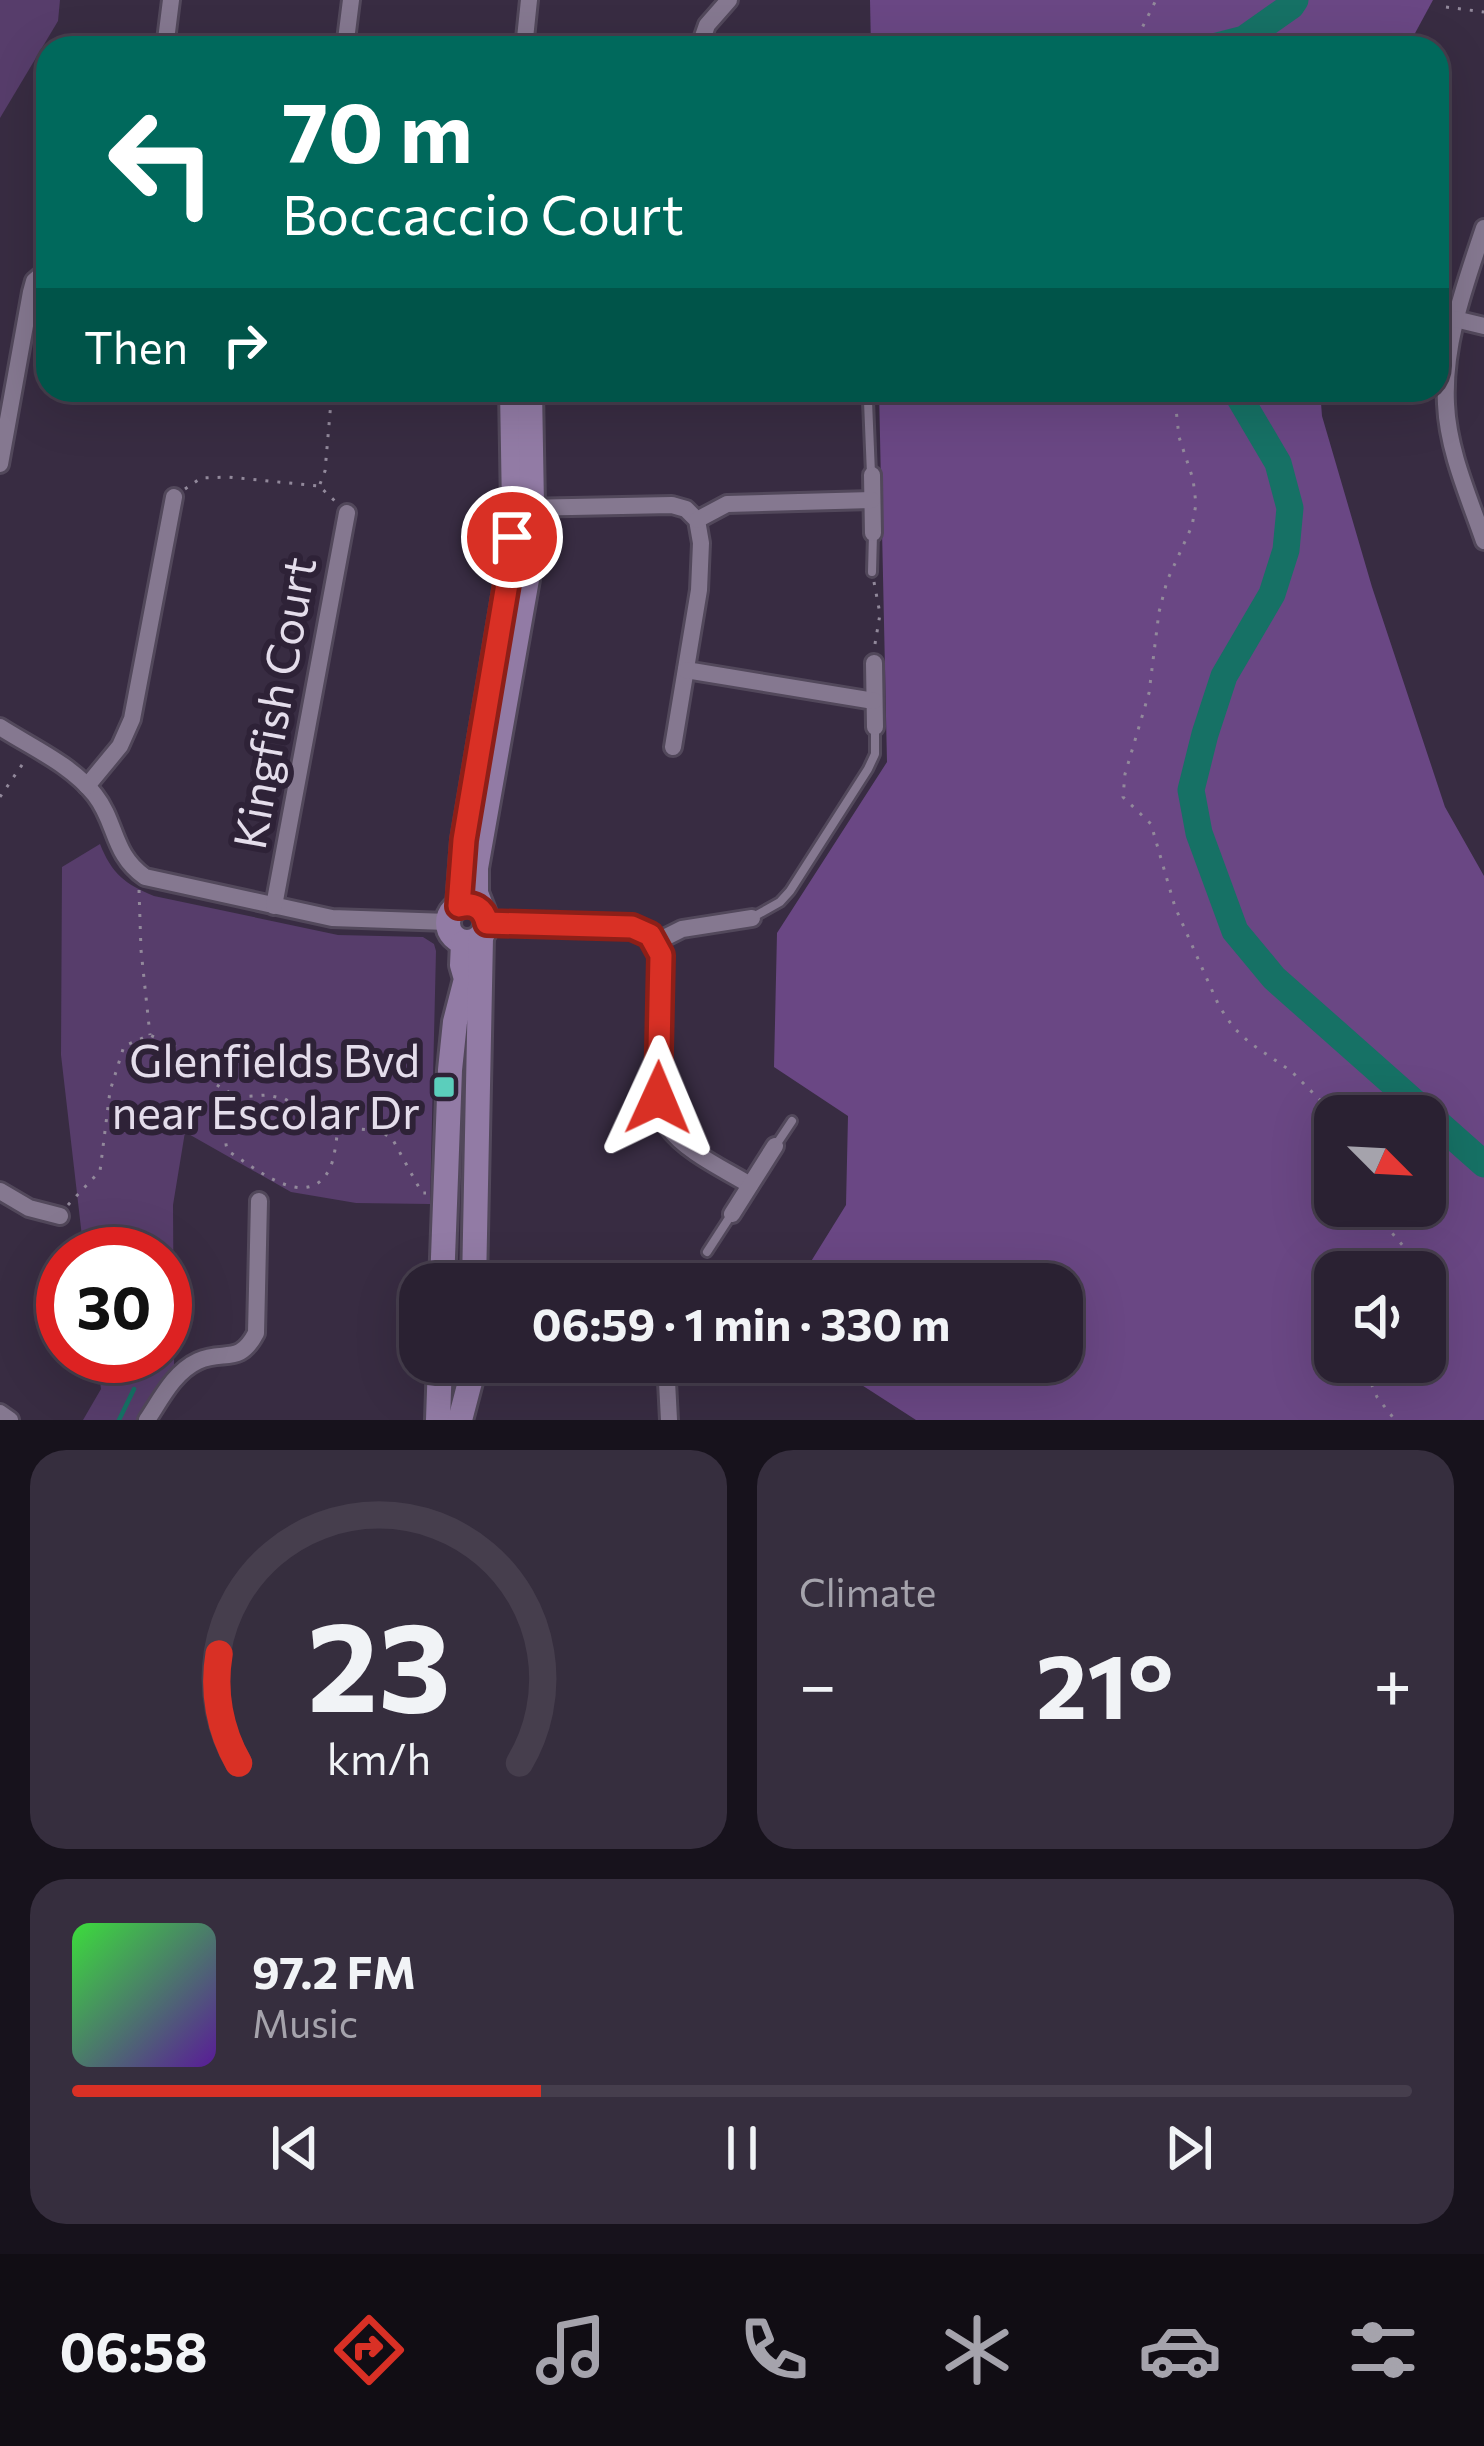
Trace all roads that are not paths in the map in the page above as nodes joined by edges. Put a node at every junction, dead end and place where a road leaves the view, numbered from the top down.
1 (171, 0) edge
2 (351, 0) edge
3 (529, 0) edge
4 (729, 0) edge
5 (166, 36) edge
6 (346, 36) edge
7 (525, 36) edge
8 (703, 36) edge
9 (1484, 229) edge
10 (36, 279) edge
11 (1455, 320) junction
12 (1484, 326) edge
13 (1449, 350) edge
14 (513, 402) edge
15 (529, 402) edge
16 (868, 402) edge
17 (1446, 402) edge
18 (0, 464) edge
19 (872, 476) joint
20 (174, 497) road end
21 (872, 500) junction
22 (523, 508) junction
23 (346, 513) road end
24 (697, 520) junction
25 (873, 533) joint
26 (1484, 541) edge
27 (872, 572) road end
28 (874, 663) road end
29 (686, 670) junction
30 (874, 701) junction
31 (0, 727) edge
32 (875, 727) joint
33 (673, 748) dead end
34 (87, 786) junction
35 (274, 906) junction
36 (752, 918) joint
37 (470, 924) junction
38 (656, 942) junction
39 (792, 1121) dead end
40 (776, 1146) joint
41 (750, 1185) junction
42 (0, 1192) edge
43 (259, 1201) dead end
44 (732, 1214) joint
45 (60, 1216) road end
46 (706, 1252) road end
47 (443, 1263) edge
48 (474, 1263) edge
49 (439, 1383) edge
50 (470, 1383) edge
51 (667, 1383) edge
52 (0, 1414) edge
53 (10, 1420) edge
54 (147, 1420) edge
55 (438, 1420) edge
56 (460, 1420) edge
57 (668, 1420) edge

1 - 5 street
2 - 6 street
3 - 7 street
4 - 8 street
9 - 11 street
10 - 18 street
11 - 12 street
11 - 13 street
14 - 22 street
15 - 22 street
16 - 19 lane
17 - 26 street
19 - 21 street
20 - 34 street
21 - 24 street
21 - 25 street
22 - 24 street
22 - 37 street
23 - 35 street, Kingfish Court
24 - 29 street
25 - 27 lane
28 - 30 street
29 - 30 street
29 - 33 street
30 - 32 street
31 - 34 street
32 - 36 lane
34 - 35 street
35 - 37 street
36 - 38 street
37 - 38 street
37 - 47 street
37 - 48 street
38 - 41 street
39 - 40 lane
40 - 41 street
41 - 44 street
42 - 45 street
43 - 54 street
44 - 46 lane
49 - 55 street
50 - 56 street
51 - 57 street
52 - 53 street

